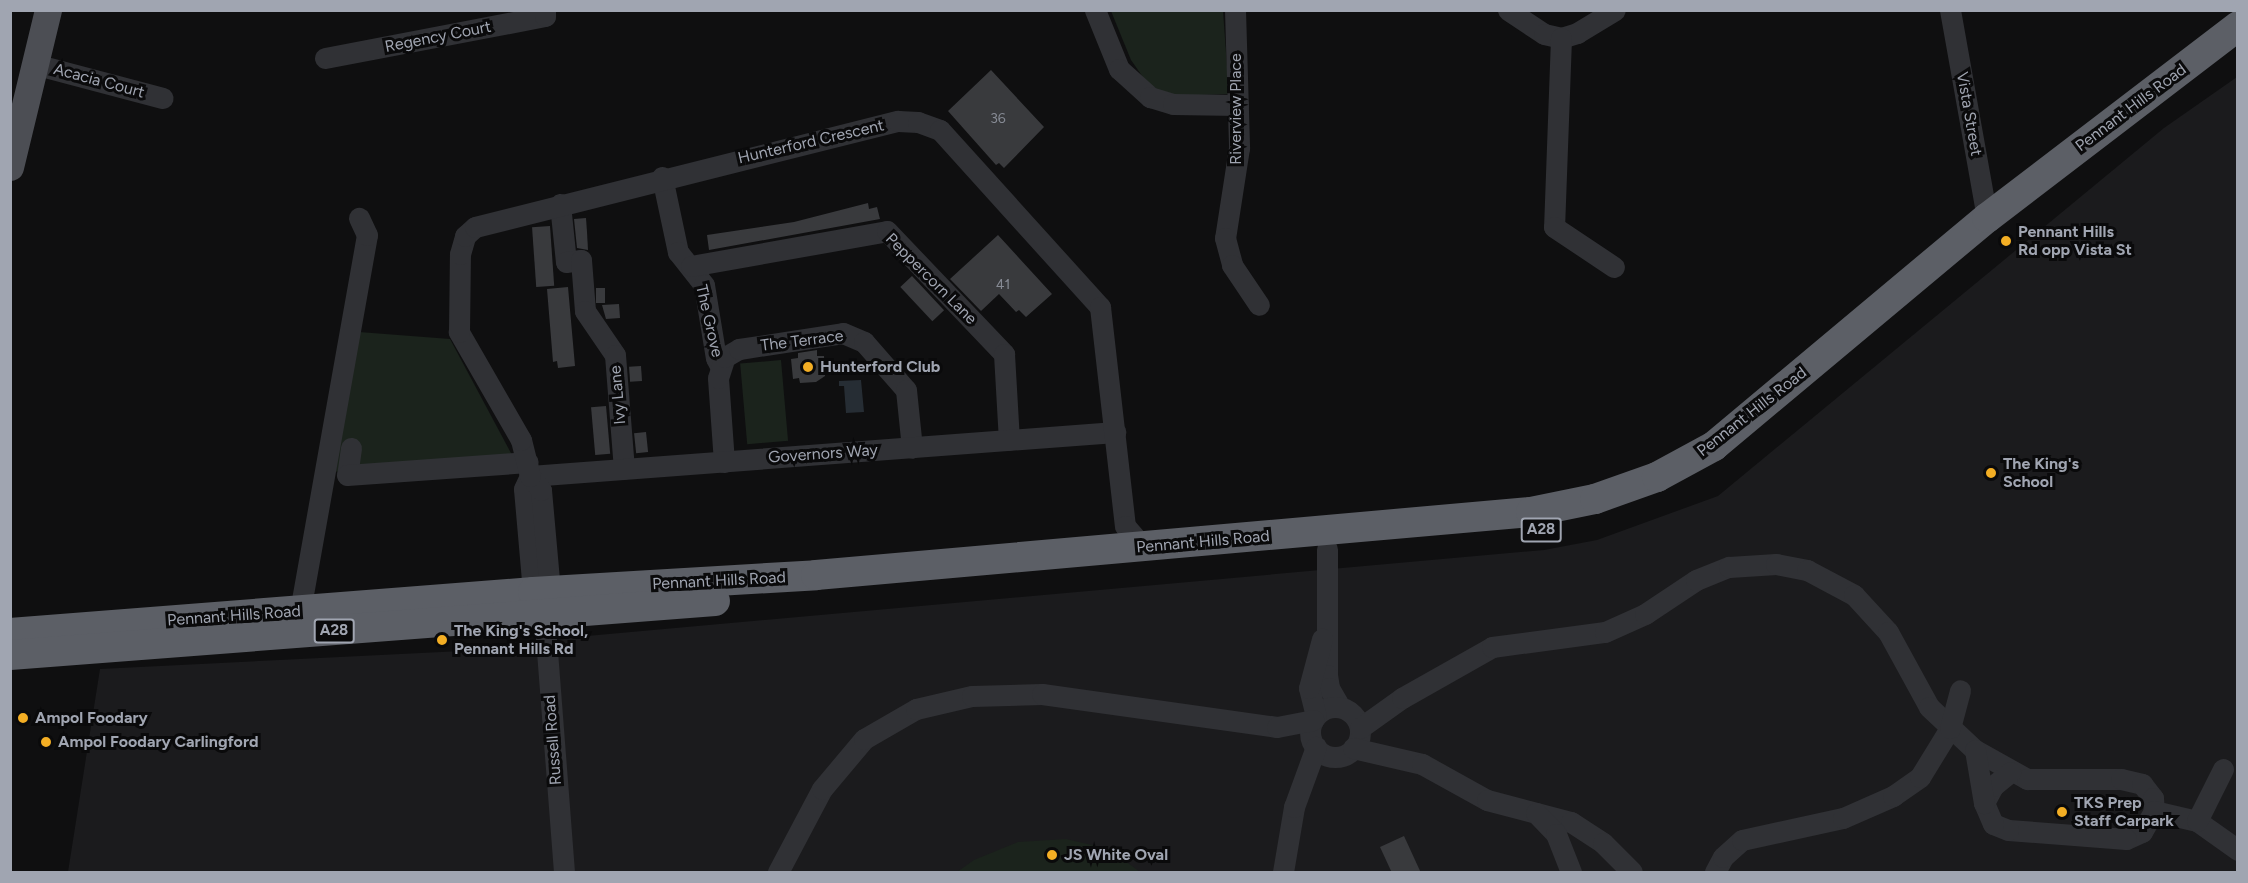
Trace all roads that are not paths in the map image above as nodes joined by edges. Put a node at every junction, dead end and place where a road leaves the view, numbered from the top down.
1 (48, 10) edge
2 (545, 10) edge
3 (1095, 10) edge
4 (1235, 10) edge
5 (1508, 10) edge
6 (1615, 10) edge
7 (1950, 10) edge
8 (2238, 26) edge
9 (1561, 38) junction
10 (2238, 48) edge
11 (325, 58) dead end
12 (34, 64) junction
13 (163, 98) dead end
14 (1238, 105) junction
15 (10, 167) edge
16 (662, 177) junction
17 (560, 204) junction
18 (359, 218) dead end
19 (1987, 218) junction
20 (691, 266) junction
21 (1614, 267) dead end
22 (1259, 305) dead end
23 (720, 366) junction
24 (1115, 432) junction
25 (1009, 440) junction
26 (351, 448) dead end
27 (912, 448) junction
28 (724, 462) junction
29 (529, 469) junction
30 (624, 469) junction
31 (1134, 537) junction
32 (1328, 549) junction
33 (542, 599) junction
34 (300, 611) junction
35 (10, 633) edge
36 (1324, 633) junction
37 (10, 655) edge
38 (1960, 690) dead end
39 (1402, 698) junction
40 (1342, 708) junction
41 (1314, 718) junction
42 (1277, 727) junction
43 (1950, 728) junction
44 (1350, 744) junction
45 (1315, 746) junction
46 (1975, 750) junction
47 (2223, 769) dead end
48 (2010, 772) junction
49 (1299, 789) junction
50 (1984, 803) junction
51 (2154, 811) junction
52 (1536, 813) junction
53 (2197, 821) junction
54 (2238, 850) edge
55 (562, 870) edge
56 (778, 873) edge
57 (1284, 873) edge
58 (1571, 873) edge
59 (1632, 873) edge
60 (1715, 873) edge

1 - 12 main road
2 - 11 street, Regency Court
3 - 14 street
4 - 14 street, Riverview Place
5 - 9 street
6 - 9 street
7 - 19 street, Vista Street
8 - 19 highway, Pennant Hills Road / A28
9 - 21 street
10 - 32 highway, Pennant Hills Road / A28
12 - 13 street, Acacia Court
12 - 15 main road
14 - 22 street, Riverview Place
16 - 17 street, Hunterford Crescent
16 - 20 street, The Grove
16 - 24 street, Hunterford Crescent
17 - 29 street, Hunterford Crescent
17 - 30 street, Ivy Lane
18 - 34 street
19 - 31 highway, Pennant Hills Road / A28
20 - 23 street, The Grove
20 - 25 street, Peppercorn Lane
23 - 27 street, The Terrace
23 - 28 street
24 - 25 street, Governors Way
24 - 31 street, Hunterford Crescent
25 - 27 street, Governors Way
26 - 29 street, Governors Way
27 - 28 street, Governors Way
28 - 30 street, Governors Way
29 - 30 street, Governors Way
29 - 33 street, Hunterford Crescent
31 - 33 highway, Pennant Hills Road / A28
32 - 33 highway, Pennant Hills Road / A28
32 - 36 street
33 - 34 highway, Pennant Hills Road / A28
33 - 37 highway, Pennant Hills Road / A28
33 - 55 street, Russell Road
34 - 35 highway, Pennant Hills Road / A28
36 - 40 street
36 - 41 street
38 - 43 street
39 - 40 street
39 - 43 street
39 - 44 street
40 - 41 street
40 - 44 street
41 - 42 street
41 - 45 street
42 - 45 street
42 - 56 street
43 - 46 street
43 - 60 street
44 - 45 street
44 - 49 street
44 - 52 street
45 - 49 street
46 - 48 street
46 - 50 street
47 - 53 street
48 - 50 street
48 - 51 street
49 - 57 street
50 - 51 street
51 - 53 street
52 - 58 street
52 - 59 street
53 - 54 street

